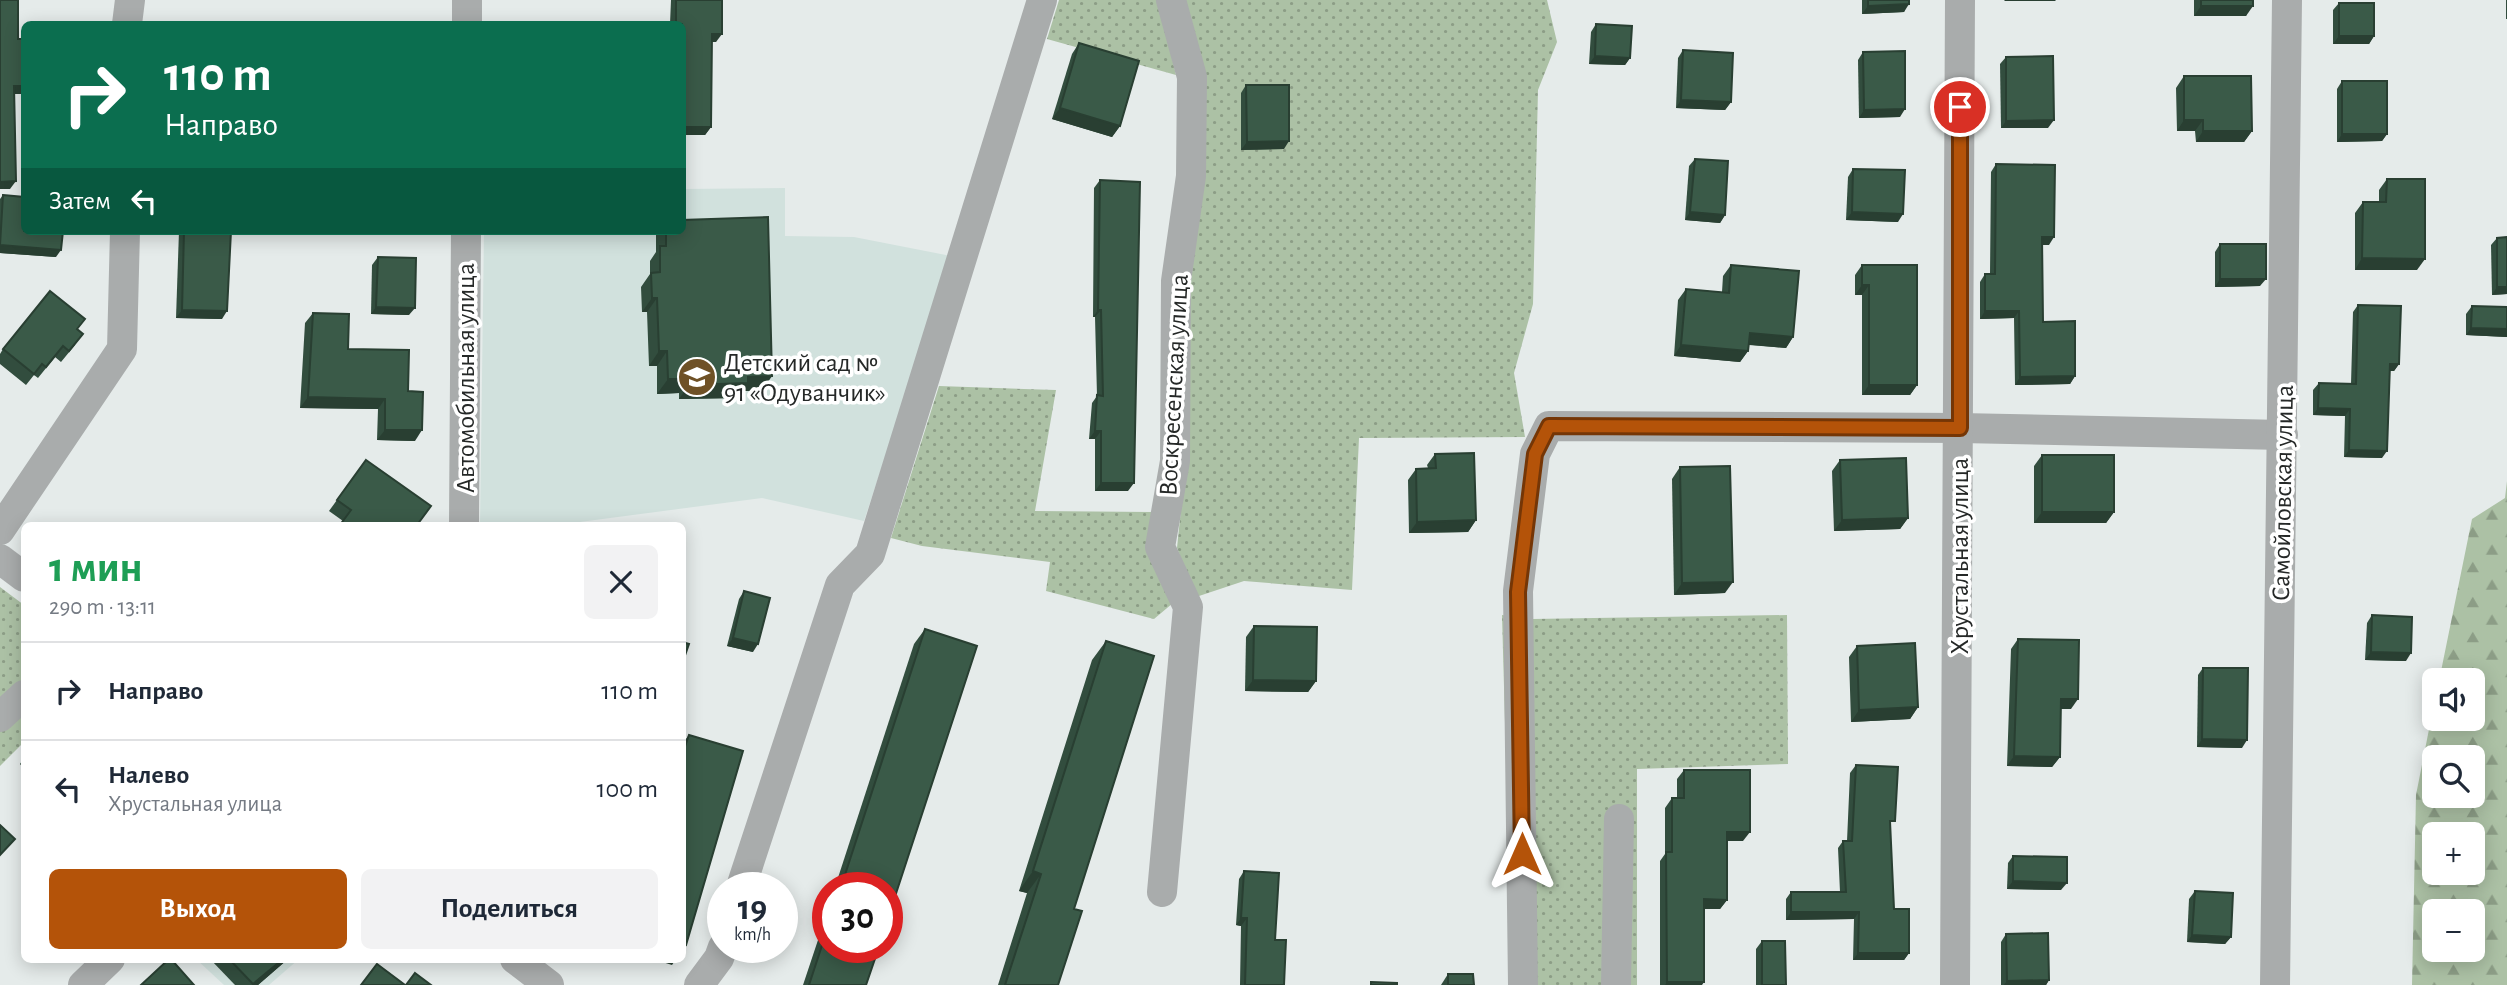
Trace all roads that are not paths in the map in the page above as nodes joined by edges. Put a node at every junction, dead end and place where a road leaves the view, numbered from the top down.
1 (130, 0) edge
2 (467, 0) edge
3 (1042, 0) edge
4 (1171, 0) edge
5 (1960, 0) edge
6 (2287, 0) edge
7 (127, 21) edge
8 (467, 21) edge
9 (125, 235) edge
10 (466, 235) edge
11 (1960, 428) junction
12 (2283, 435) junction
13 (464, 522) edge
14 (0, 530) edge
15 (0, 559) edge
16 (21, 575) edge
17 (21, 698) edge
18 (0, 717) edge
19 (1619, 819) dead end
20 (746, 872) edge
21 (1162, 892) dead end
22 (106, 963) edge
23 (520, 963) edge
24 (715, 963) edge
25 (83, 985) edge
26 (549, 985) edge
27 (699, 985) edge
28 (1523, 985) edge
29 (1616, 985) edge
30 (1955, 985) edge
31 (2275, 985) edge

1 - 7 street
2 - 8 street
3 - 20 street
4 - 21 street, Воскресенская улица
5 - 11 street, Хрустальная улица
6 - 12 street, Самойловская улица
9 - 14 street
10 - 13 street, Автомобильная улица
11 - 12 street
11 - 28 street
11 - 30 street, Хрустальная улица
12 - 31 street, Самойловская улица
15 - 16 street
17 - 18 street
19 - 29 street
22 - 25 street
23 - 26 street
24 - 27 street

